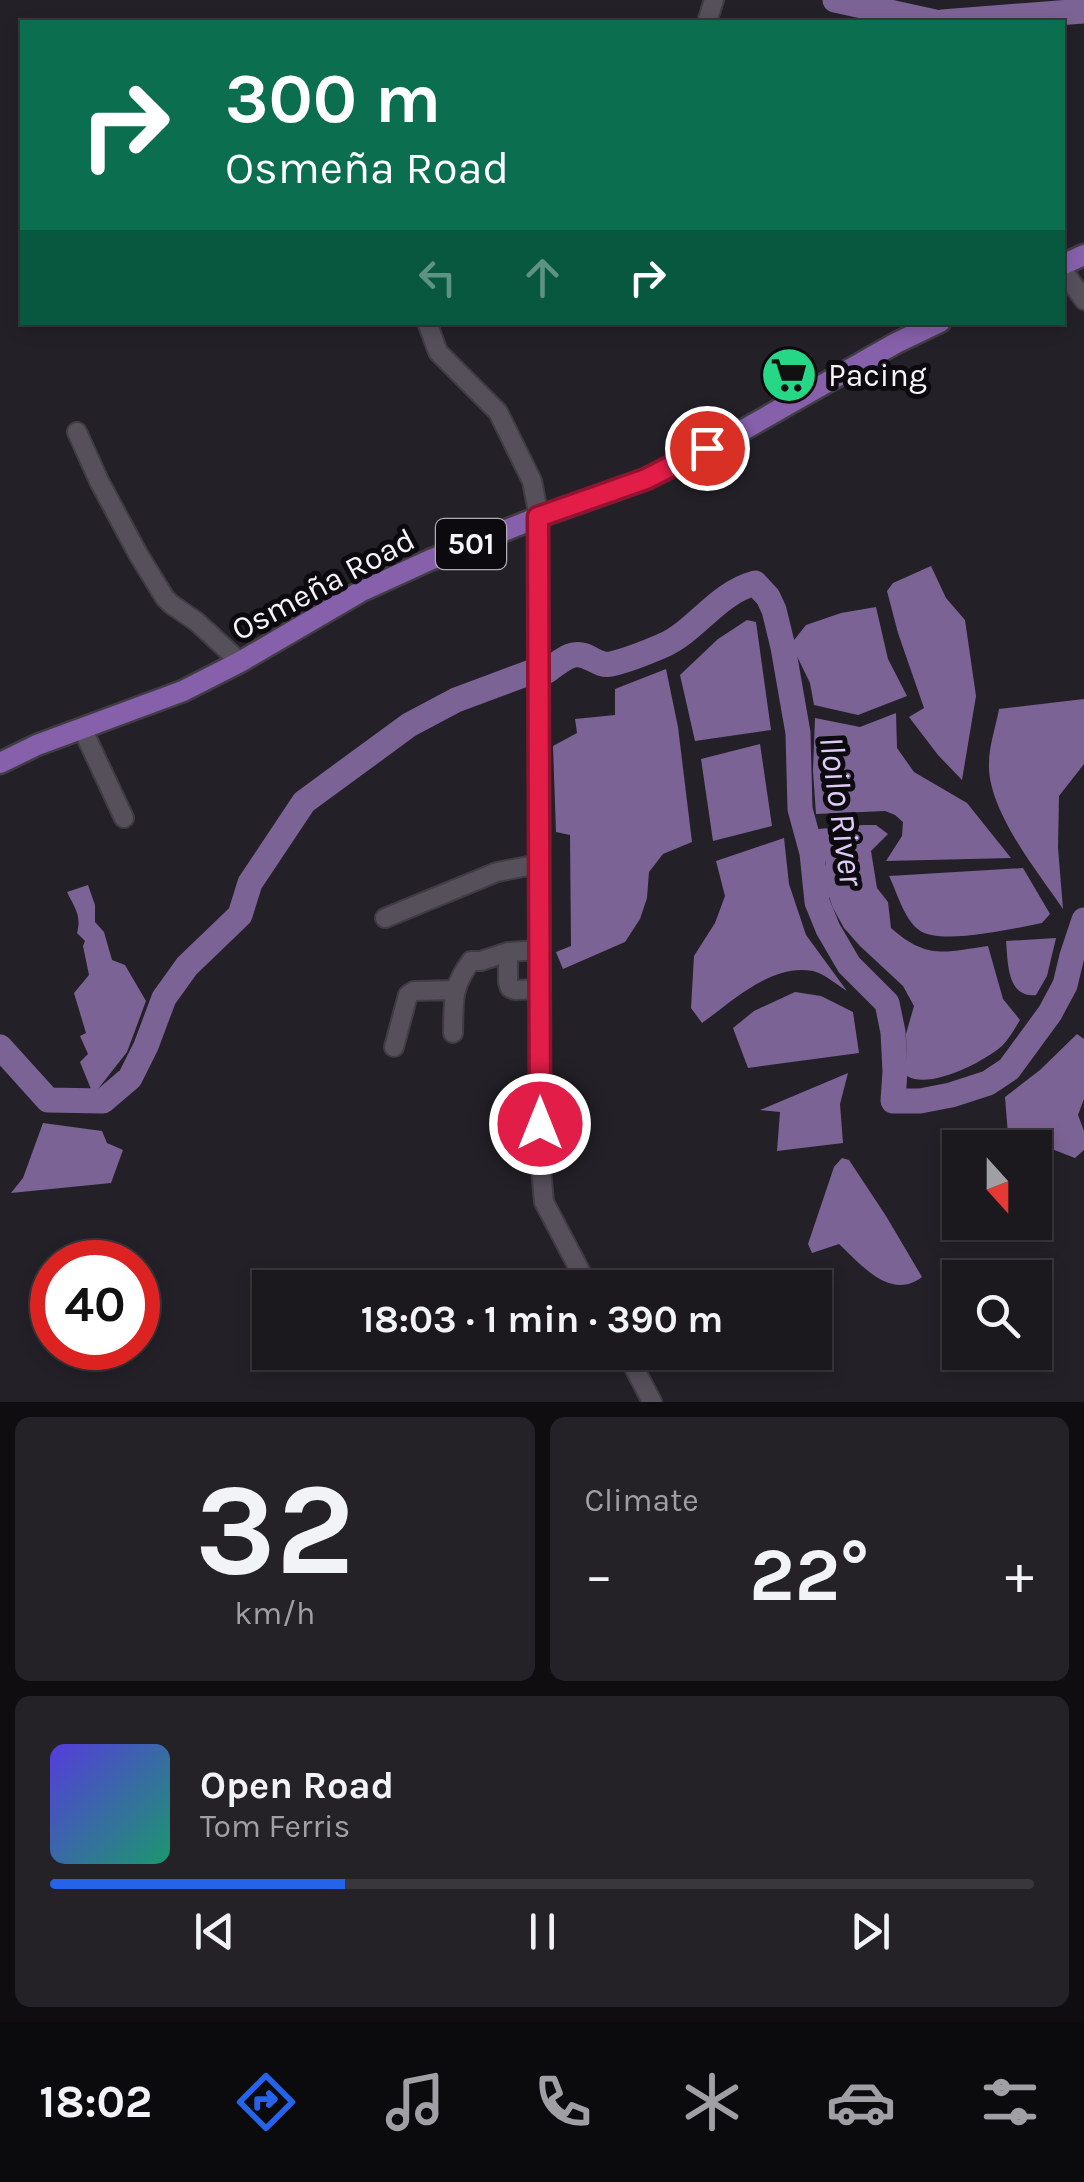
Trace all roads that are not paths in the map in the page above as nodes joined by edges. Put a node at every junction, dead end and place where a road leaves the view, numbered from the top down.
1 (1065, 272) edge
2 (1084, 300) edge
3 (428, 325) edge
4 (934, 325) edge
5 (77, 432) dead end
6 (538, 517) junction
7 (240, 662) junction
8 (82, 728) junction
9 (0, 763) edge
10 (124, 818) dead end
11 (539, 864) junction
12 (385, 918) dead end
13 (539, 950) junction
14 (508, 952) junction
15 (539, 989) junction
16 (454, 990) junction
17 (453, 1033) dead end
18 (394, 1047) dead end
19 (580, 1270) edge
20 (635, 1370) edge
21 (652, 1402) edge

1 - 2 street
3 - 6 street
4 - 6 main road, Osmeña Road / 501
5 - 7 street
6 - 7 main road, Osmeña Road / 501
6 - 11 street
7 - 8 main road, Osmeña Road / 501
8 - 9 main road, Osmeña Road / 501
8 - 10 street
11 - 12 street
11 - 13 street
13 - 14 street
13 - 15 street
14 - 15 street
14 - 16 street
15 - 19 street
16 - 17 street
16 - 18 street
20 - 21 street

